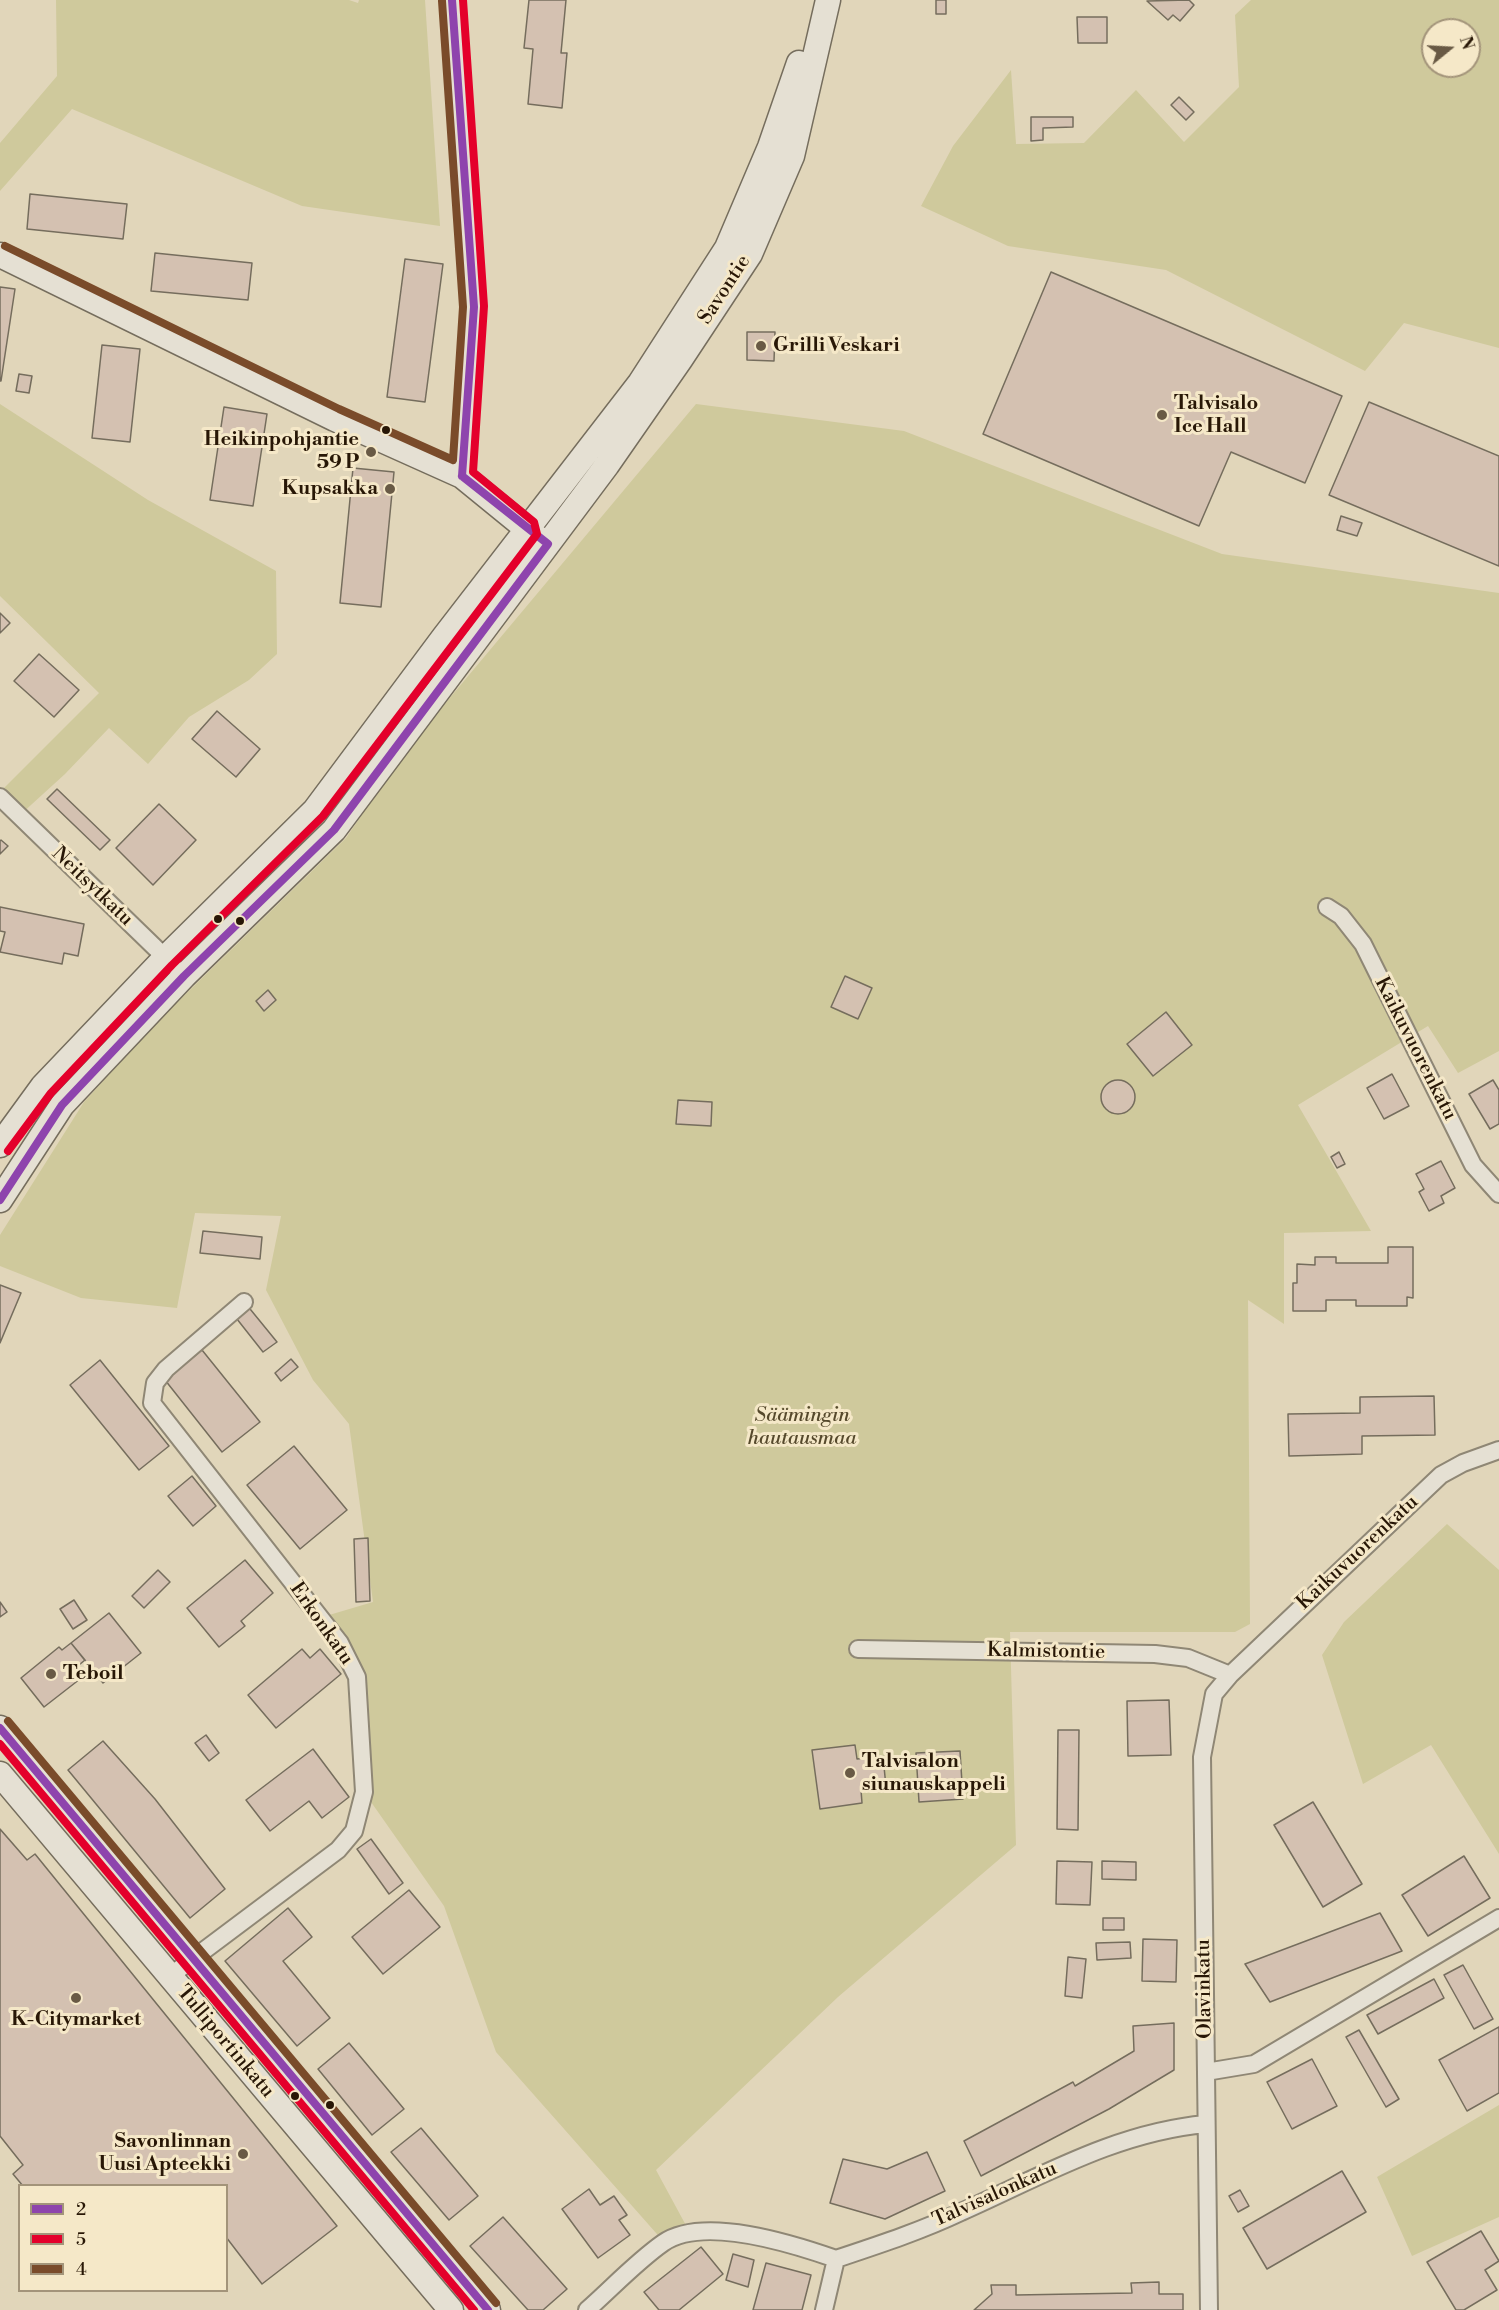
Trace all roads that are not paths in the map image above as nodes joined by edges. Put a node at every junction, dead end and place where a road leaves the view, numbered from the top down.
1 (452, 0) edge
2 (822, 0) edge
3 (828, 0) edge
4 (0, 255) edge
5 (462, 476) junction
6 (527, 530) junction
7 (548, 544) junction
8 (0, 797) edge
9 (1327, 908) dead end
10 (165, 958) junction
11 (184, 976) junction
12 (0, 1145) edge
13 (1499, 1194) edge
14 (0, 1200) edge
15 (244, 1302) dead end
16 (1499, 1450) edge
17 (858, 1649) dead end
18 (1230, 1675) junction
19 (0, 1728) edge
20 (0, 1774) edge
21 (1499, 1918) edge
22 (193, 1958) junction
23 (170, 1977) junction
24 (1206, 2073) junction
25 (1206, 2124) junction
26 (836, 2259) junction
27 (451, 2310) edge
28 (488, 2310) edge
29 (587, 2310) edge
30 (824, 2310) edge
31 (1209, 2310) edge

1 - 5 street
2 - 6 main road, Savontie
3 - 7 main road, Savontie
4 - 5 main road
5 - 6 main road
6 - 7 main road
6 - 10 main road, Savontie
7 - 11 main road, Savontie
8 - 10 street, Neitsytkatu
9 - 13 street, Kaikuvuorenkatu
10 - 11 street, Neitsytkatu
10 - 12 main road, Savontie
11 - 14 main road, Savontie
15 - 22 street, Erkonkatu
16 - 18 street, Kaikuvuorenkatu
17 - 18 street, Kalmistontie
18 - 24 street, Olavinkatu
19 - 22 main road, Tulliportinkatu
20 - 23 main road, Tulliportinkatu
21 - 24 street
22 - 23 street, Erkonkatu
22 - 28 main road, Tulliportinkatu
23 - 27 main road, Tulliportinkatu
24 - 25 street, Olavinkatu
25 - 26 street, Talvisalonkatu
25 - 31 street, Olavinkatu
26 - 29 street
26 - 30 street

